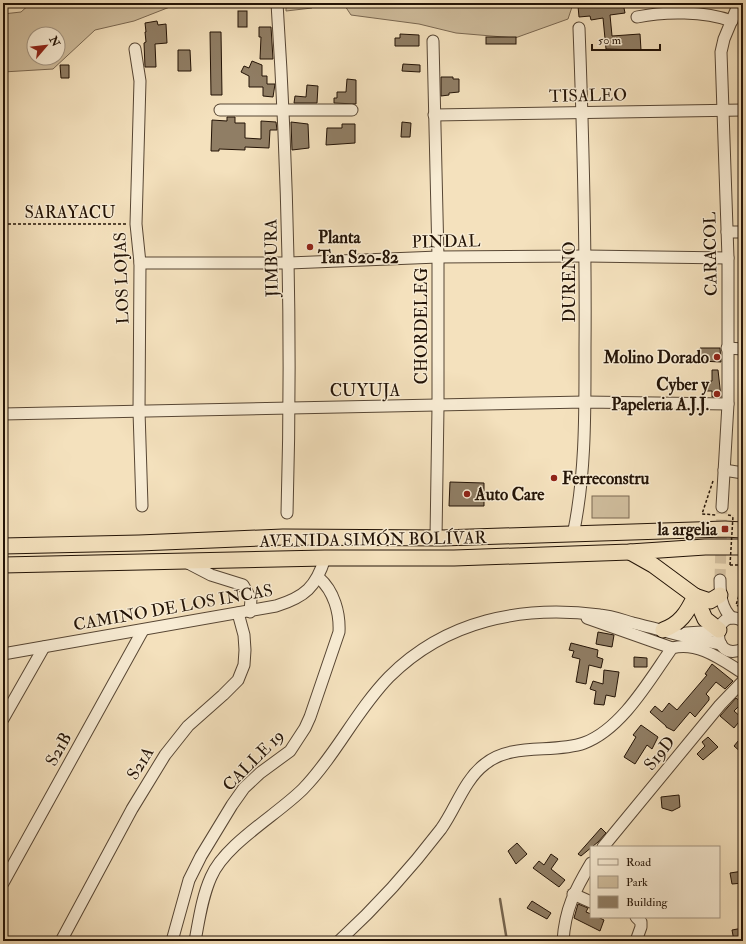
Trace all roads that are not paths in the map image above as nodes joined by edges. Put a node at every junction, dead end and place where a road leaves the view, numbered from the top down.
1 (277, 3) edge
2 (738, 3) edge
3 (637, 17) dead end
4 (732, 21) junction
5 (579, 28) dead end
6 (432, 41) dead end
7 (135, 49) dead end
8 (220, 110) dead end
9 (284, 110) junction
10 (352, 110) dead end
11 (722, 110) junction
12 (743, 110) edge
13 (582, 112) junction
14 (434, 115) junction
15 (727, 232) junction
16 (743, 232) edge
17 (586, 256) junction
18 (438, 257) junction
19 (728, 258) junction
20 (140, 263) junction
21 (289, 263) junction
22 (727, 348) junction
23 (743, 348) edge
24 (585, 402) junction
25 (728, 404) junction
26 (438, 406) junction
27 (290, 407) junction
28 (139, 411) junction
29 (3, 414) edge
30 (724, 471) junction
31 (743, 474) edge
32 (142, 506) dead end
33 (722, 507) tunnel mouth
34 (287, 513) dead end
35 (743, 530) edge
36 (574, 535) junction
37 (436, 538) junction
38 (3, 546) edge
39 (743, 547) edge
40 (630, 552) junction
41 (325, 558) junction
42 (185, 562) junction
43 (3, 565) edge
44 (319, 578) junction
45 (720, 580) tunnel mouth
46 (720, 595) junction
47 (695, 596) junction
48 (250, 612) junction
49 (238, 614) junction
50 (582, 614) junction
51 (732, 618) junction
52 (743, 621) edge
53 (143, 630) junction
54 (668, 631) junction
55 (719, 635) junction
56 (44, 647) junction
57 (672, 648) junction
58 (743, 649) edge
59 (3, 654) edge
60 (743, 673) edge
61 (743, 681) edge
62 (3, 719) edge
63 (604, 846) edge
64 (590, 865) edge
65 (3, 883) edge
66 (573, 894) junction
67 (590, 902) edge
68 (637, 918) edge
69 (61, 941) edge
70 (172, 941) edge
71 (195, 941) edge
72 (339, 941) edge
73 (563, 941) edge
74 (636, 941) edge

1 - 9 street, JIMBURA
2 - 4 street, CARACOL
3 - 4 street
4 - 11 street, CARACOL
5 - 13 street, DURENO
6 - 14 street, CHORDELEG
7 - 20 street, LOS LOJAS
8 - 9 street
9 - 10 street
9 - 21 street, JIMBURA
11 - 12 street, TISALEO
11 - 13 street, TISALEO
11 - 15 street, CARACOL
13 - 14 street, TISALEO
13 - 17 street, DURENO
14 - 18 street, CHORDELEG
15 - 16 street
15 - 19 street, CARACOL
17 - 18 street, PINDAL
17 - 19 street, PINDAL
17 - 24 street, DURENO
18 - 21 street, PINDAL
18 - 26 street, CHORDELEG
19 - 22 street, CARACOL
20 - 21 street, PINDAL
20 - 28 street, LOS LOJAS
21 - 27 street, JIMBURA
22 - 23 street
22 - 25 street, CARACOL
24 - 25 street, CUYUJA
24 - 26 street, CUYUJA
24 - 36 street, DURENO
25 - 30 street, CARACOL
26 - 27 street, CUYUJA
26 - 37 street, CHORDELEG
27 - 28 street, CUYUJA
27 - 34 street, JIMBURA
28 - 29 street, CUYUJA
28 - 32 street, LOS LOJAS
30 - 31 street
30 - 33 street, CARACOL
35 - 36 highway, AVENIDA SIMÓN BOLÍVAR
36 - 37 highway, AVENIDA SIMÓN BOLÍVAR
37 - 38 highway, AVENIDA SIMÓN BOLÍVAR
39 - 40 highway, AVENIDA SIMÓN BOLÍVAR
40 - 41 highway, AVENIDA SIMÓN BOLÍVAR
40 - 47 highway
41 - 42 highway, AVENIDA SIMÓN BOLÍVAR
41 - 44 street, CAMINO DE LOS INCAS
42 - 43 highway, AVENIDA SIMÓN BOLÍVAR
42 - 48 street
44 - 48 street, CAMINO DE LOS INCAS
44 - 70 street, CALLE 19
45 - 46 street
46 - 47 highway
46 - 51 street
47 - 54 highway
47 - 55 highway
48 - 49 street, CAMINO DE LOS INCAS
49 - 53 street, CAMINO DE LOS INCAS
49 - 69 street, S21A
50 - 54 street
50 - 57 street
50 - 71 street
51 - 52 street
51 - 55 street
53 - 56 street, CAMINO DE LOS INCAS
53 - 65 street, S21B
54 - 55 street
55 - 58 street
56 - 59 street, CAMINO DE LOS INCAS
56 - 62 street
57 - 60 street
57 - 72 street
61 - 63 street, S19D
64 - 66 street
66 - 67 street
66 - 73 street
68 - 74 street

